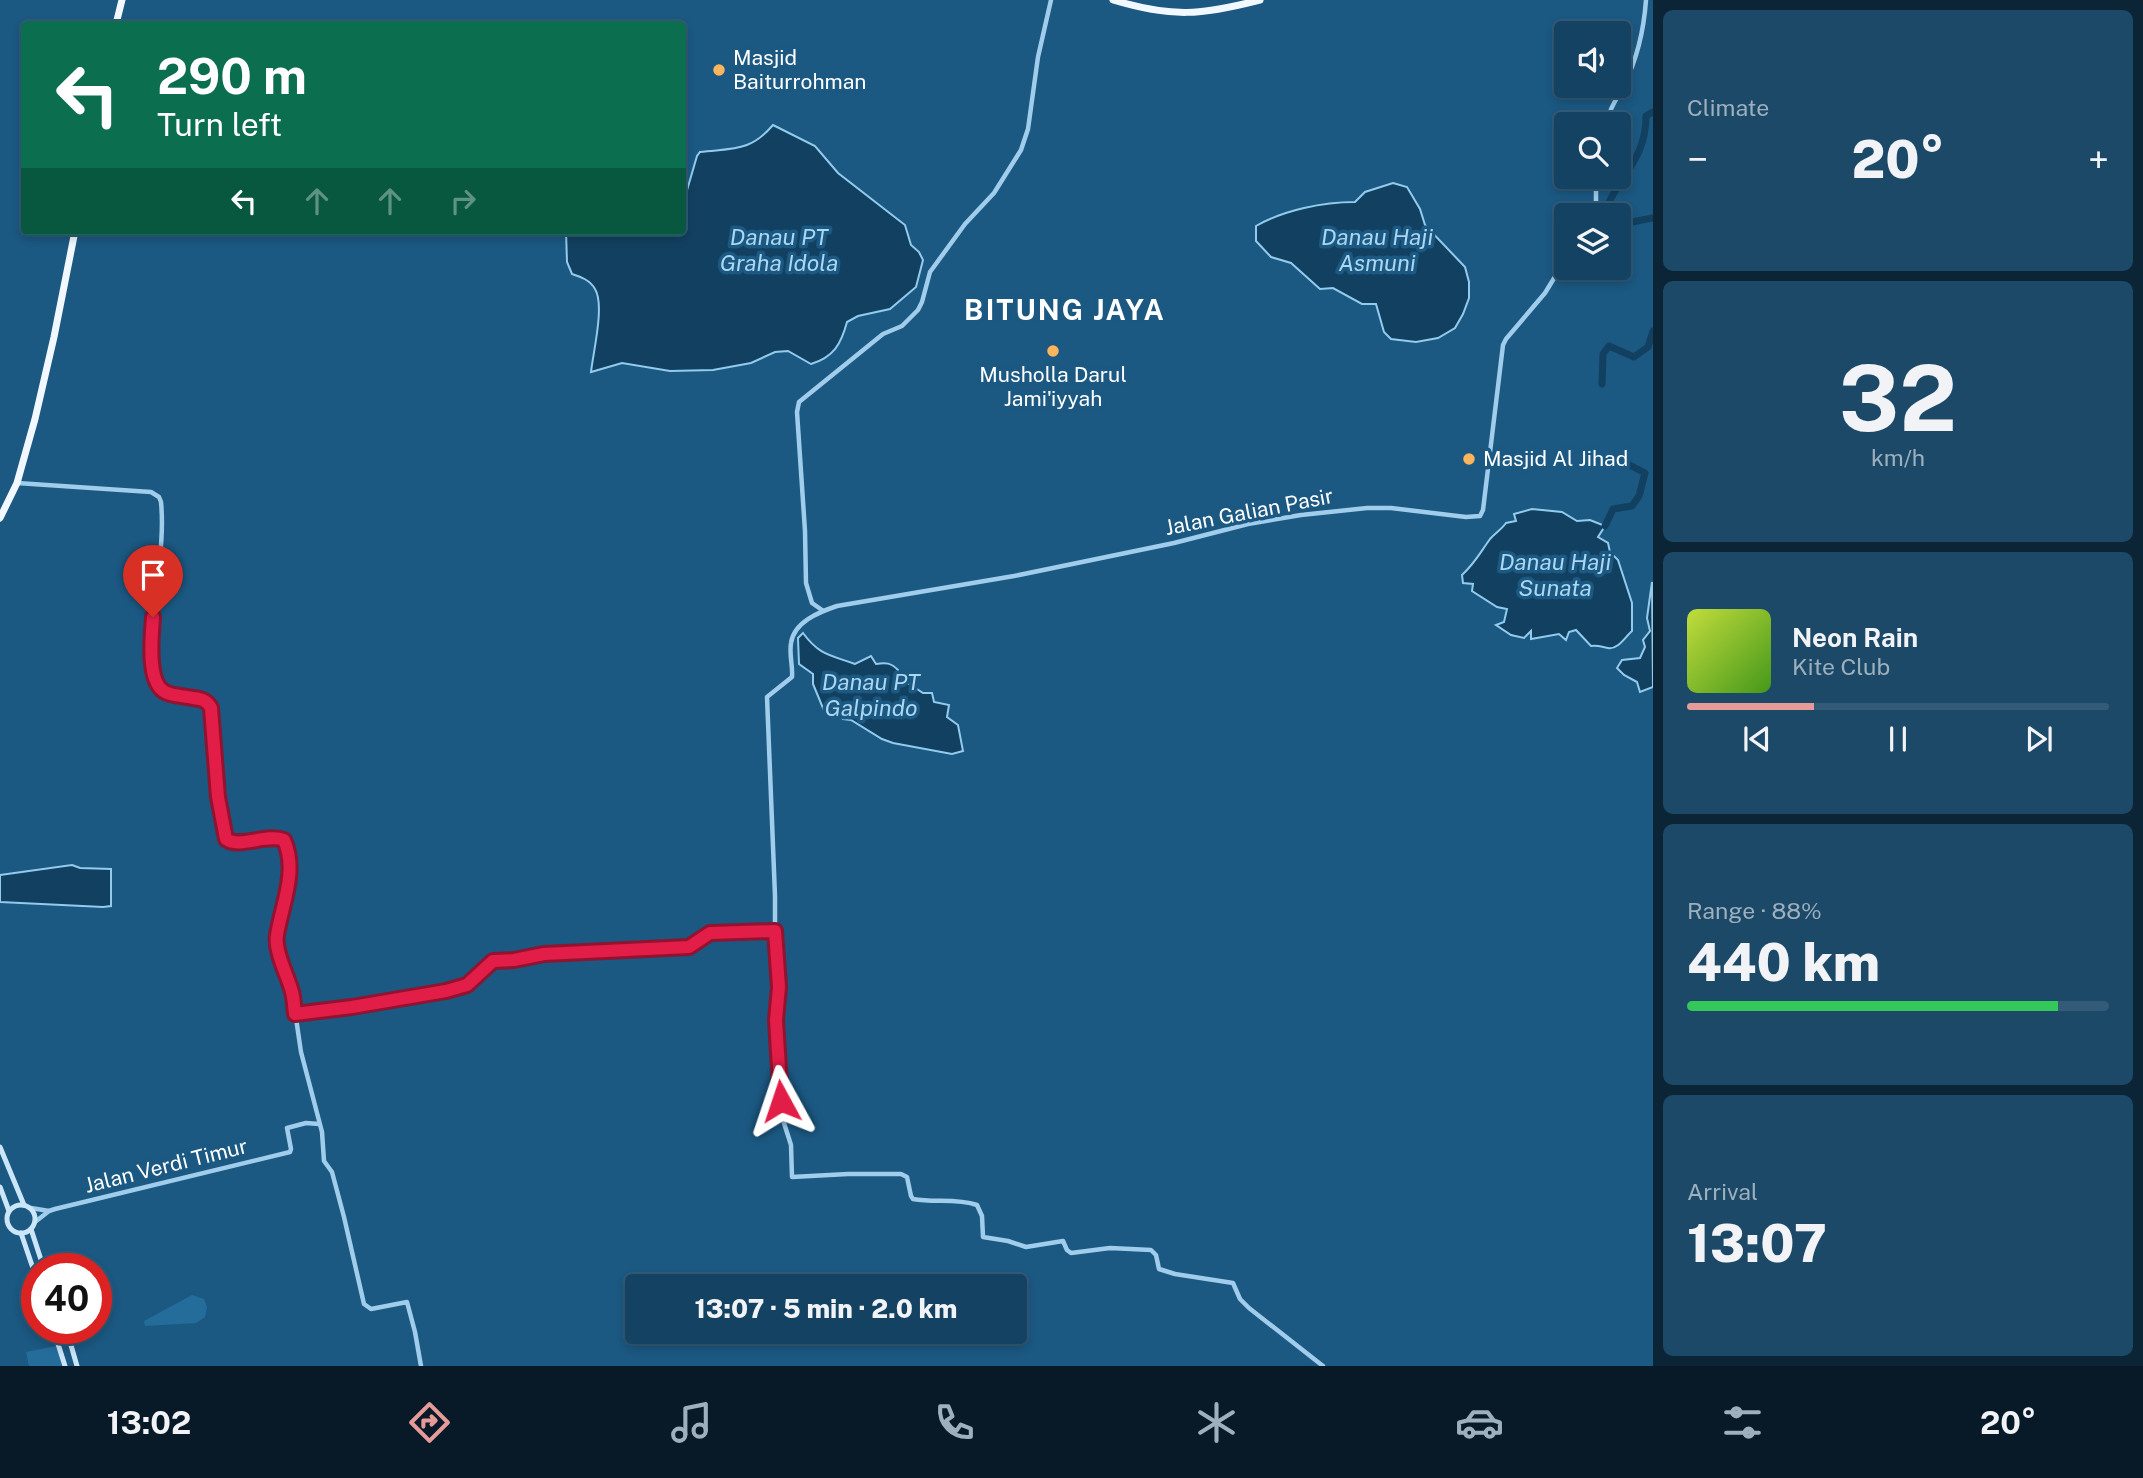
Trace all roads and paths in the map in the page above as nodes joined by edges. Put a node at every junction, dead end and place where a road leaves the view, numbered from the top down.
1 (122, 0) edge
2 (1051, 0) edge
3 (1113, 0) edge
4 (1260, 0) edge
5 (1646, 0) edge
6 (117, 21) edge
7 (1609, 112) edge
8 (74, 235) edge
9 (1554, 278) edge
10 (17, 483) junction
11 (0, 518) edge
12 (823, 610) junction
13 (775, 931) junction
14 (295, 1014) junction
15 (320, 1124) junction
16 (0, 1147) edge
17 (0, 1188) edge
18 (23, 1205) junction
19 (30, 1208) junction
20 (9, 1211) junction
21 (49, 1211) junction
22 (35, 1222) junction
23 (31, 1229) junction
24 (21, 1233) junction
25 (28, 1253) edge
26 (39, 1253) edge
27 (58, 1344) edge
28 (71, 1344) edge
29 (65, 1366) edge
30 (77, 1366) edge
31 (421, 1366) edge
32 (1323, 1366) edge

1 - 6 highway
2 - 12 street
3 - 4 highway
5 - 7 street
8 - 10 highway
9 - 12 street, Jalan Galian Pasir
10 - 11 highway
10 - 14 street
12 - 13 street
13 - 14 street
13 - 32 street
14 - 15 street
15 - 21 street, Jalan Verdi Timur
15 - 31 street
16 - 18 main road
17 - 20 main road
18 - 19 main road
18 - 20 main road
19 - 21 street, Jalan Verdi Timur
19 - 22 main road
20 - 24 main road
21 - 22 street, Jalan Verdi Timur
22 - 23 main road
23 - 24 main road
23 - 26 main road
24 - 25 main road
27 - 29 main road
28 - 30 main road

